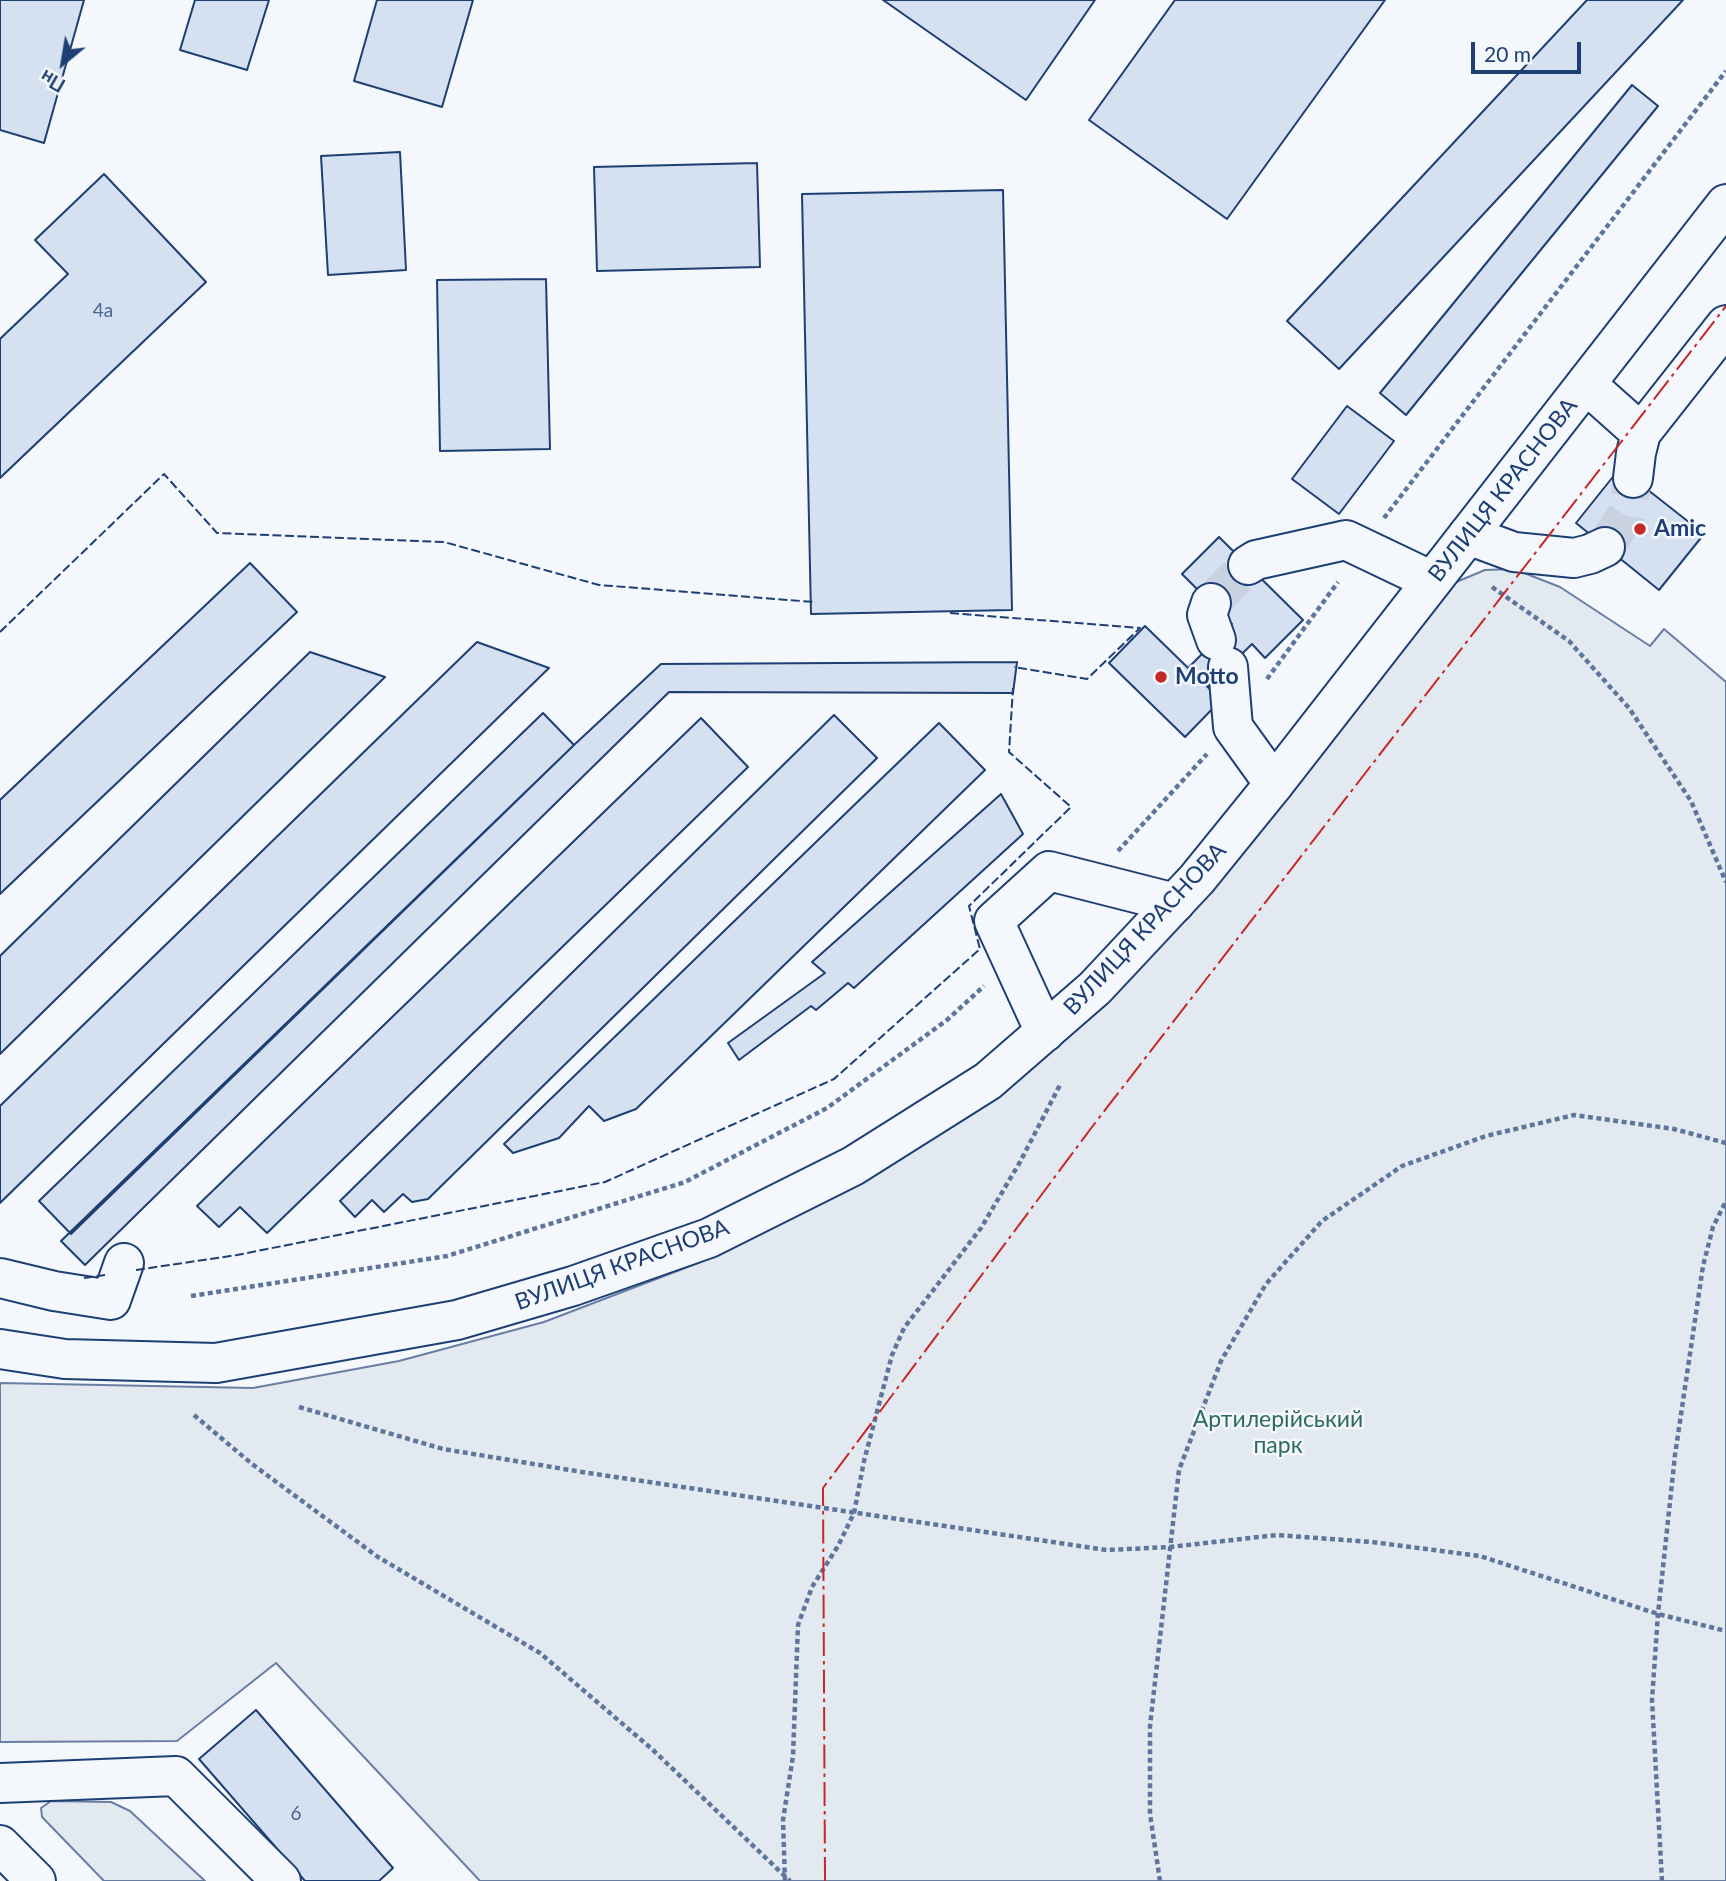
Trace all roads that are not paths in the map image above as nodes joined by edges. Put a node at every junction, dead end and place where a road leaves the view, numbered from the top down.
1 (1726, 204) edge
2 (1726, 326) edge
3 (1586, 384) junction
4 (1642, 433) junction
5 (1633, 478) tunnel mouth
6 (1468, 534) junction
7 (1605, 547) tunnel mouth
8 (1248, 565) tunnel mouth
9 (1432, 581) junction
10 (1211, 603) dead end
11 (1274, 785) junction
12 (1175, 903) junction
13 (1045, 1032) junction
14 (124, 1263) dead end
15 (0, 1278) edge
16 (0, 1349) edge
17 (0, 1783) edge
18 (0, 1845) edge
19 (36, 1881) edge
20 (281, 1881) edge

1 - 3 main road, ВУЛИЦЯ КРАСНОВА
2 - 4 main road
3 - 4 main road
3 - 6 main road, ВУЛИЦЯ КРАСНОВА
4 - 5 main road
6 - 7 main road
6 - 9 main road, ВУЛИЦЯ КРАСНОВА
8 - 9 main road
9 - 11 main road, ВУЛИЦЯ КРАСНОВА
10 - 11 main road
11 - 12 main road, ВУЛИЦЯ КРАСНОВА
12 - 13 main road, ВУЛИЦЯ КРАСНОВА
12 - 13 main road
13 - 16 main road, ВУЛИЦЯ КРАСНОВА
14 - 15 main road
17 - 20 main road
18 - 19 main road

